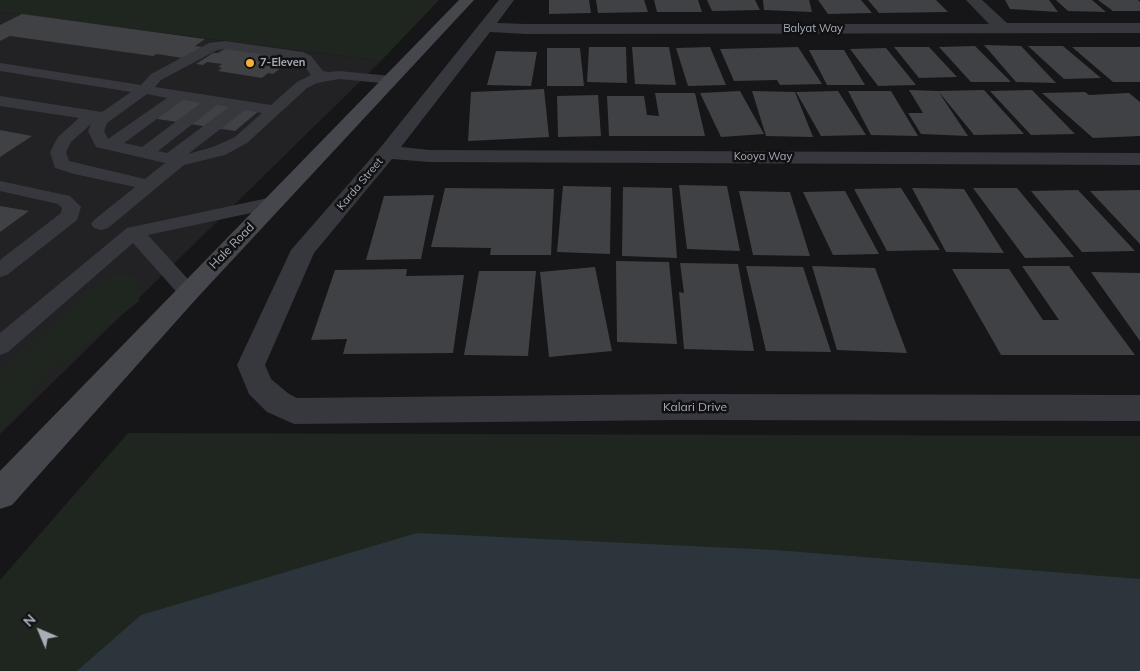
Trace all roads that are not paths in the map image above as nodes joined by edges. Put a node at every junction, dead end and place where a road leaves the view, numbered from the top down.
1 (466, 0) edge
2 (507, 0) edge
3 (973, 0) edge
4 (486, 27) junction
5 (1140, 28) edge
6 (1004, 29) junction
7 (0, 67) edge
8 (326, 76) junction
9 (391, 80) junction
10 (144, 89) junction
11 (180, 95) junction
12 (0, 100) edge
13 (214, 100) junction
14 (242, 104) junction
15 (275, 110) junction
16 (98, 117) junction
17 (111, 145) junction
18 (387, 152) junction
19 (144, 154) junction
20 (1140, 159) edge
21 (174, 160) junction
22 (149, 185) junction
23 (0, 186) edge
24 (273, 204) junction
25 (70, 216) junction
26 (101, 224) junction
27 (134, 232) junction
28 (0, 270) edge
29 (188, 292) junction
30 (0, 346) edge
31 (259, 386) joint
32 (1140, 408) edge
33 (0, 494) edge

1 - 9 main road, Hale Road
2 - 4 street, Karda Street
3 - 6 street
4 - 6 street, Balyat Way
4 - 18 street, Karda Street
5 - 6 street, Balyat Way
7 - 10 lane
8 - 9 lane
8 - 10 lane
8 - 15 lane
9 - 24 main road, Hale Road
10 - 11 lane
10 - 16 lane
11 - 13 lane
11 - 17 lane
12 - 16 lane
13 - 14 lane
13 - 19 lane
14 - 15 lane
14 - 21 lane
15 - 21 lane
16 - 17 lane
16 - 22 lane
17 - 19 lane
18 - 20 street, Kooya Way
18 - 31 street, Karda Street
19 - 21 lane
21 - 22 lane
22 - 26 lane
23 - 25 lane
24 - 27 lane
24 - 29 main road, Hale Road
25 - 26 lane
25 - 28 lane
26 - 27 lane
27 - 29 lane
27 - 30 lane
29 - 33 main road, Hale Road
31 - 32 street, Kalari Drive

